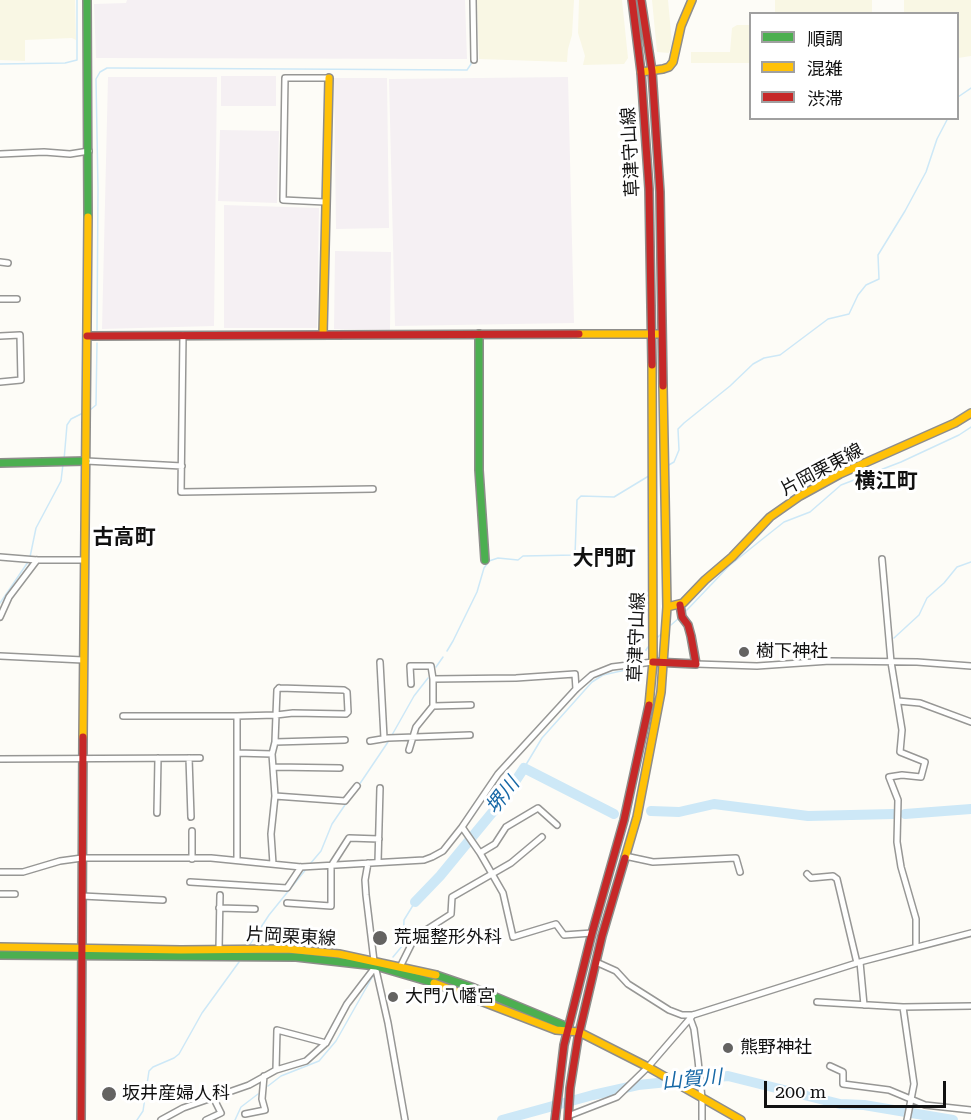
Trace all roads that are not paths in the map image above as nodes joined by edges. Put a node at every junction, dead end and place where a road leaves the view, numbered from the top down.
1 (87, 0) edge
2 (473, 0) edge
3 (632, 0) edge
4 (641, 0) edge
5 (692, 0) edge
6 (474, 60) dead end
7 (652, 71) junction
8 (641, 72) junction
9 (329, 78) joint
10 (89, 151) junction
11 (0, 154) edge
12 (325, 202) junction
13 (0, 262) edge
14 (8, 263) dead end
15 (0, 299) edge
16 (17, 299) dead end
17 (183, 334) junction
18 (323, 334) junction
19 (479, 334) junction
20 (651, 334) junction
21 (661, 334) junction
22 (0, 336) edge
23 (87, 336) junction
24 (0, 382) edge
25 (971, 413) edge
26 (86, 461) junction
27 (0, 463) edge
28 (182, 466) junction
29 (373, 489) dead end
30 (0, 557) edge
31 (882, 558) dead end
32 (37, 560) junction
33 (84, 560) junction
34 (485, 560) dead end
35 (680, 605) junction
36 (667, 607) junction
37 (0, 617) edge
38 (0, 656) edge
39 (83, 660) junction
40 (380, 662) dead end
41 (653, 662) junction
42 (663, 662) junction
43 (891, 662) junction
44 (696, 664) junction
45 (971, 666) edge
46 (433, 679) junction
47 (411, 684) dead end
48 (576, 688) junction
49 (897, 701) junction
50 (471, 705) dead end
51 (433, 706) junction
52 (276, 715) junction
53 (123, 716) dead end
54 (237, 716) junction
55 (971, 722) edge
56 (470, 735) dead end
57 (414, 737) junction
58 (389, 738) junction
59 (345, 740) dead end
60 (370, 741) dead end
61 (275, 742) junction
62 (409, 750) dead end
63 (237, 753) junction
64 (272, 754) junction
65 (83, 758) junction
66 (158, 758) junction
67 (189, 758) junction
68 (200, 758) dead end
69 (0, 759) edge
70 (274, 767) junction
71 (339, 768) dead end
72 (357, 786) dead end
73 (380, 788) dead end
74 (275, 796) junction
75 (157, 813) dead end
76 (191, 817) dead end
77 (557, 825) dead end
78 (462, 826) junction
79 (192, 831) dead end
80 (542, 837) dead end
81 (379, 839) junction
82 (480, 853) junction
83 (625, 856) junction
84 (82, 858) junction
85 (192, 858) junction
86 (237, 860) junction
87 (378, 862) junction
88 (368, 863) junction
89 (273, 864) junction
90 (331, 866) junction
91 (303, 867) junction
92 (0, 872) edge
93 (740, 872) dead end
94 (492, 873) junction
95 (807, 874) dead end
96 (190, 882) dead end
97 (0, 894) edge
98 (15, 894) dead end
99 (220, 895) dead end
100 (82, 896) junction
101 (163, 900) dead end
102 (287, 903) dead end
103 (219, 908) junction
104 (255, 909) dead end
105 (592, 933) junction
106 (971, 933) edge
107 (0, 947) edge
108 (916, 947) junction
109 (219, 949) junction
110 (82, 952) junction
111 (0, 955) edge
112 (596, 962) junction
113 (859, 962) junction
114 (375, 964) junction
115 (401, 965) junction
116 (817, 1002) dead end
117 (864, 1005) junction
118 (903, 1006) junction
119 (971, 1006) edge
120 (692, 1017) junction
121 (567, 1030) junction
122 (579, 1032) junction
123 (326, 1042) junction
124 (830, 1066) dead end
125 (648, 1067) junction
126 (276, 1070) junction
127 (264, 1076) junction
128 (213, 1097) junction
129 (702, 1098) junction
130 (911, 1099) junction
131 (971, 1110) edge
132 (244, 1113) dead end
133 (568, 1118) edge
134 (81, 1120) edge
135 (161, 1120) edge
136 (206, 1120) edge
137 (405, 1120) edge
138 (555, 1120) edge
139 (702, 1120) edge
140 (741, 1120) edge
141 (906, 1120) edge

1 - 10 main road
2 - 6 street
3 - 8 main road, 草津守山線
4 - 7 main road, 草津守山線
5 - 7 main road
7 - 8 main road
7 - 21 main road, 草津守山線
8 - 20 main road, 草津守山線
9 - 12 main road
9 - 12 street
10 - 11 street
10 - 23 main road
12 - 18 main road
13 - 14 street
15 - 16 street
17 - 18 main road
17 - 23 main road
17 - 28 street
18 - 19 main road
19 - 20 main road
19 - 34 main road
20 - 21 main road
20 - 41 main road, 草津守山線
21 - 36 main road, 草津守山線
22 - 24 street
23 - 26 main road
25 - 35 main road, 片岡栗東線
26 - 27 main road
26 - 28 street
26 - 33 main road
28 - 29 street
30 - 32 street
31 - 43 street
32 - 33 street
32 - 37 street
33 - 39 main road
35 - 36 main road
35 - 44 main road
36 - 42 main road, 草津守山線
38 - 39 street
39 - 65 main road
40 - 58 street
41 - 42 main road
41 - 48 street
41 - 105 main road, 草津守山線
42 - 44 main road
42 - 83 main road, 草津守山線
43 - 44 street
43 - 45 street
43 - 49 street
46 - 47 street
46 - 48 street
46 - 51 street
48 - 78 street
49 - 55 street
49 - 108 street
50 - 51 street
51 - 57 street
52 - 52 street
52 - 54 street
52 - 61 street
53 - 54 street
54 - 63 street
56 - 57 street
57 - 58 street
57 - 62 street
58 - 60 street
59 - 61 street
61 - 64 street
63 - 64 street
63 - 86 street
64 - 70 street
65 - 66 street
65 - 69 street
65 - 84 main road
66 - 67 street
66 - 75 street
67 - 68 street
67 - 76 street
70 - 71 street
70 - 74 street
72 - 74 street
73 - 81 street
74 - 89 street
77 - 82 street
78 - 82 street
78 - 87 street
79 - 85 street
80 - 94 street
81 - 87 street
81 - 90 street
82 - 94 street
83 - 93 street
83 - 112 main road, 草津守山線
84 - 85 street
84 - 92 street
84 - 100 main road
85 - 86 street
86 - 89 street
87 - 88 street
88 - 90 street
88 - 114 street
89 - 91 street
90 - 91 street
90 - 102 street
91 - 96 street
94 - 105 street
94 - 115 street
95 - 113 street
97 - 98 street
99 - 103 street
100 - 101 street
100 - 110 main road
103 - 104 street
103 - 109 street
105 - 121 main road, 草津守山線
106 - 108 street
107 - 110 main road, 片岡栗東線
108 - 113 street
109 - 110 main road, 片岡栗東線
109 - 114 main road, 片岡栗東線
110 - 111 main road, 片岡栗東線
110 - 114 main road, 片岡栗東線
110 - 134 main road
112 - 120 street
112 - 122 main road, 草津守山線
113 - 117 street
113 - 120 street
114 - 115 main road, 片岡栗東線
114 - 121 main road, 片岡栗東線
114 - 123 street
114 - 137 street
115 - 121 main road, 片岡栗東線
116 - 117 street
117 - 118 street
118 - 119 street
118 - 130 street
120 - 125 street
120 - 129 street
121 - 122 main road, 片岡栗東線
121 - 138 main road, 草津守山線
122 - 125 main road, 片岡栗東線
122 - 133 main road, 草津守山線
123 - 126 street
123 - 126 street
124 - 130 street
125 - 129 main road, 片岡栗東線
125 - 133 street
126 - 127 street
127 - 128 street
127 - 132 street
128 - 135 street
128 - 136 street
129 - 139 street
129 - 140 main road, 片岡栗東線
130 - 131 street
130 - 141 street

